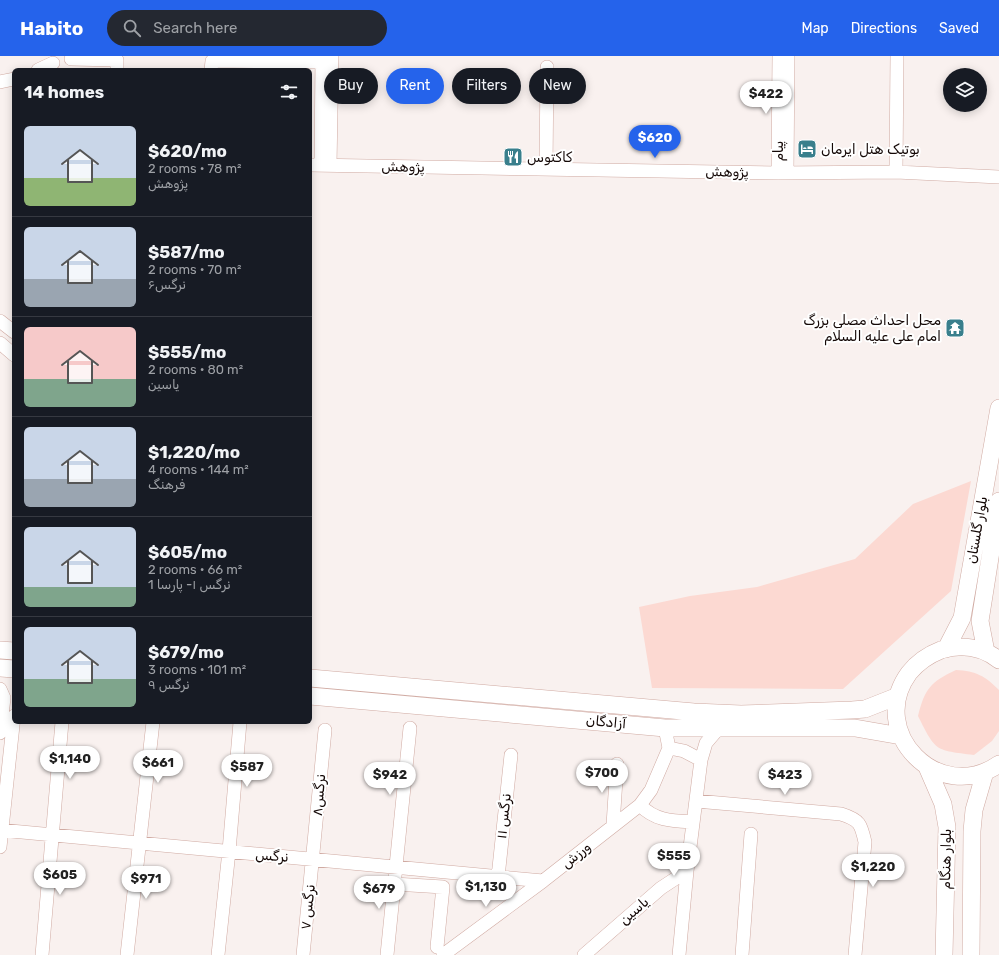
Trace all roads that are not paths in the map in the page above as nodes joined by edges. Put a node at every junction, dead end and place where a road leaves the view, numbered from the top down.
1 (779, 56) edge
2 (788, 56) edge
3 (896, 56) edge
4 (325, 58) edge
5 (71, 62) edge
6 (53, 63) edge
7 (547, 67) dead end
8 (42, 68) edge
9 (117, 68) edge
10 (211, 68) edge
11 (12, 79) edge
12 (0, 82) edge
13 (320, 165) edge
14 (546, 169) junction
15 (896, 172) junction
16 (783, 173) junction
17 (999, 177) edge
18 (0, 321) edge
19 (12, 330) edge
20 (0, 343) edge
21 (12, 353) edge
22 (999, 408) edge
23 (999, 501) edge
24 (946, 649) junction
25 (0, 650) edge
26 (12, 651) edge
27 (992, 656) edge
28 (0, 668) edge
29 (12, 669) edge
30 (312, 678) edge
31 (0, 689) edge
32 (312, 696) edge
33 (898, 696) junction
34 (13, 724) edge
35 (62, 724) edge
36 (153, 724) edge
37 (240, 724) edge
38 (410, 728) dead end
39 (665, 728) junction
40 (718, 729) junction
41 (325, 730) dead end
42 (0, 733) edge
43 (901, 736) junction
44 (669, 748) junction
45 (511, 755) dead end
46 (701, 760) junction
47 (617, 764) dead end
48 (927, 767) junction
49 (992, 768) edge
50 (696, 801) junction
51 (640, 805) junction
52 (693, 822) junction
53 (613, 825) junction
54 (1, 830) edge
55 (751, 834) dead end
56 (52, 835) junction
57 (139, 843) junction
58 (0, 847) edge
59 (229, 852) junction
60 (313, 859) junction
61 (396, 867) junction
62 (687, 872) junction
63 (498, 877) junction
64 (543, 881) junction
65 (394, 884) junction
66 (440, 951) edge
67 (42, 955) edge
68 (127, 955) edge
69 (218, 955) edge
70 (303, 955) edge
71 (387, 955) edge
72 (584, 955) edge
73 (679, 955) edge
74 (742, 955) edge
75 (855, 955) edge
76 (944, 955) edge
77 (971, 955) edge

1 - 16 street, پیام
2 - 16 street, پیام
3 - 15 street
4 - 10 street
4 - 13 street
5 - 9 street
6 - 8 street
7 - 14 street
11 - 12 street
13 - 14 street, پژوهش
14 - 16 street, پژوهش
15 - 16 street, پژوهش
15 - 17 street, پژوهش
18 - 19 street
20 - 21 street
22 - 24 main road, بلوار گلستان
23 - 27 main road, بلوار گلستان
24 - 27 main road
24 - 33 main road
25 - 26 main road
28 - 29 main road
30 - 33 main road, آزادگان
31 - 42 street
32 - 39 main road, آزادگان
33 - 43 main road
34 - 54 street
35 - 56 street
36 - 57 street
37 - 59 street
38 - 61 street
39 - 40 main road, آزادگان
39 - 44 street
40 - 43 main road, آزادگان
40 - 46 street
41 - 60 street, نرگس۸
43 - 48 main road
44 - 46 street
44 - 51 street, ورزش
45 - 63 street, نرگس ۱۱
46 - 50 street
47 - 53 street
48 - 49 main road
48 - 76 main road, بلوار هنگام
49 - 77 main road, بلوار هنگام
50 - 52 street
50 - 75 street
51 - 52 street
51 - 53 street, ورزش
52 - 62 street
53 - 64 street, ورزش
54 - 56 street, نرگس
54 - 58 street
55 - 74 street
56 - 57 street, نرگس
56 - 67 street
57 - 59 street, نرگس
57 - 68 street
59 - 60 street, نرگس
59 - 69 street
60 - 61 street, نرگس
60 - 70 street, نرگس ۷
61 - 63 street, نرگس
61 - 65 street
62 - 72 street, یاسین
62 - 73 street
63 - 64 street, نرگس
64 - 66 street, ورزش
65 - 66 street
65 - 71 street
76 - 77 main road

